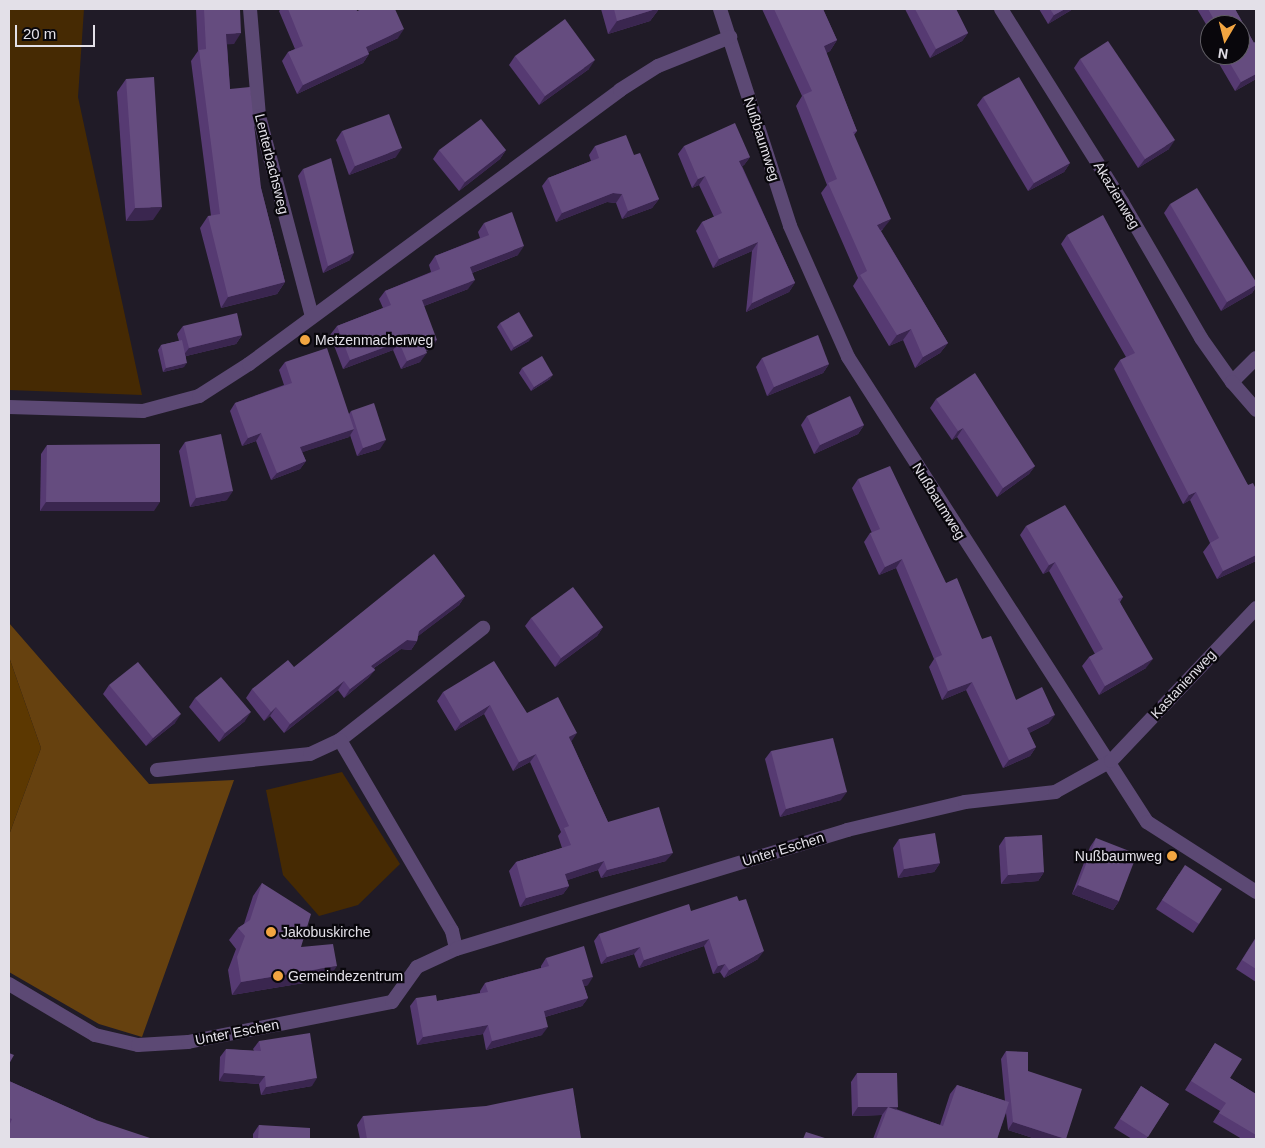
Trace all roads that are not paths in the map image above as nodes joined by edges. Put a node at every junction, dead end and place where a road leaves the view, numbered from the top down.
1 (250, 9) edge
2 (720, 9) edge
3 (1001, 9) edge
4 (730, 37) junction
5 (312, 316) junction
6 (1256, 358) edge
7 (1232, 382) junction
8 (9, 407) edge
9 (1256, 410) edge
10 (1256, 608) edge
11 (483, 628) dead end
12 (340, 740) junction
13 (1111, 761) junction
14 (157, 770) dead end
15 (1256, 892) edge
16 (456, 949) junction
17 (9, 984) edge

1 - 5 street, Lenterbachsweg
2 - 4 street
3 - 7 street, Akazienweg
4 - 5 street
4 - 13 street, Nußbaumweg
5 - 8 street
6 - 7 street
7 - 9 street
10 - 13 street, Kastanienweg
11 - 12 street
12 - 14 street
12 - 16 street
13 - 15 street, Nußbaumweg
13 - 16 street, Unter Eschen
16 - 17 street, Unter Eschen

